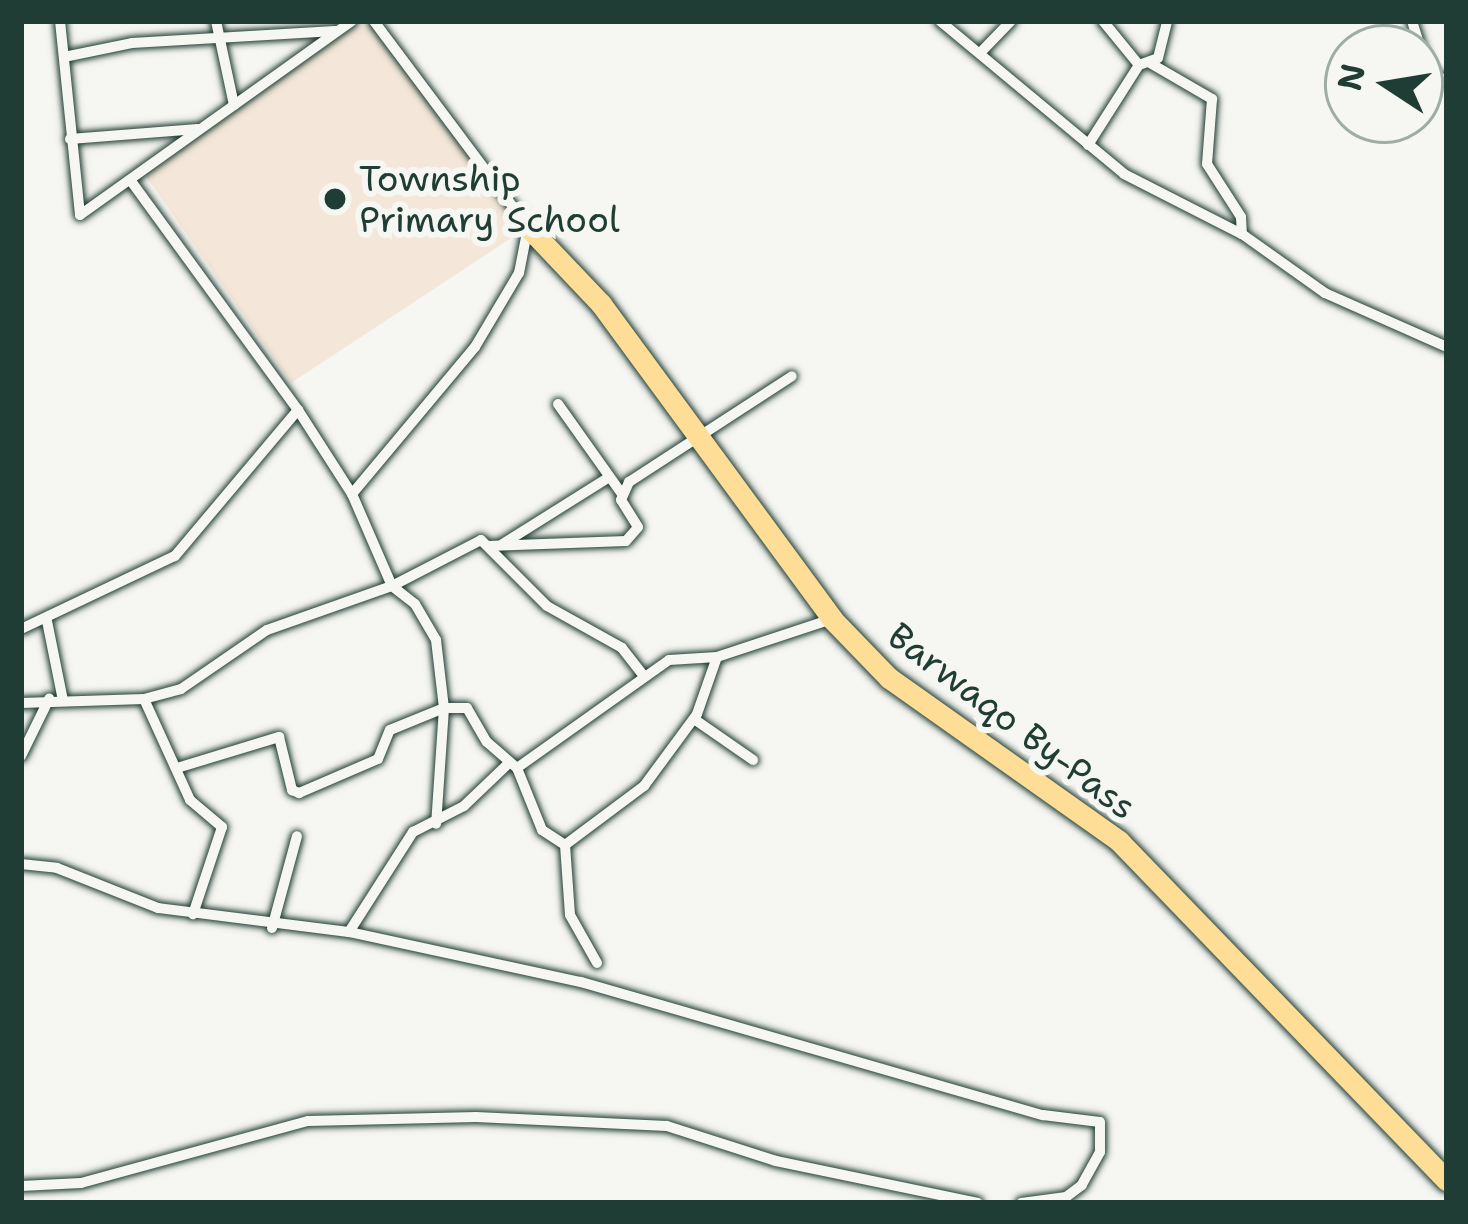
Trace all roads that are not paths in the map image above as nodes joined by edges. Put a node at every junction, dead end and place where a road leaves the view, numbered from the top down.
1 (60, 21) edge
2 (216, 21) edge
3 (352, 21) edge
4 (374, 21) edge
5 (940, 21) edge
6 (1011, 21) edge
7 (1103, 21) edge
8 (1167, 21) edge
9 (1412, 21) edge
10 (332, 28) edge
11 (219, 37) junction
12 (982, 51) junction
13 (64, 57) junction
14 (1144, 64) junction
15 (1447, 81) edge
16 (234, 105) junction
17 (198, 129) junction
18 (70, 139) junction
19 (1088, 145) junction
20 (131, 181) junction
21 (528, 226) junction
22 (1242, 234) junction
23 (1447, 347) edge
24 (792, 376) dead end
25 (558, 404) dead end
26 (298, 410) junction
27 (698, 436) junction
28 (608, 478) junction
29 (352, 494) junction
30 (622, 494) junction
31 (493, 546) junction
32 (392, 586) junction
33 (832, 619) junction
34 (47, 621) junction
35 (21, 629) edge
36 (717, 657) junction
37 (644, 676) junction
38 (49, 699) junction
39 (144, 699) junction
40 (63, 700) junction
41 (21, 704) edge
42 (444, 708) junction
43 (694, 719) junction
44 (21, 755) edge
45 (753, 760) dead end
46 (513, 766) junction
47 (177, 768) junction
48 (436, 824) junction
49 (297, 836) dead end
50 (565, 845) junction
51 (21, 865) edge
52 (193, 914) junction
53 (272, 928) junction
54 (350, 932) junction
55 (597, 963) dead end
56 (1447, 1181) edge
57 (21, 1186) edge
58 (978, 1203) edge
59 (1021, 1203) edge

1 - 13 street
2 - 11 street
3 - 10 street
4 - 21 street
5 - 12 street
6 - 12 street
7 - 14 street
8 - 14 street
9 - 15 street
10 - 11 street
10 - 16 street
11 - 13 street
11 - 16 street
12 - 19 street
13 - 18 street
14 - 19 street
14 - 22 street
16 - 17 street
17 - 18 street
17 - 20 street
18 - 20 street
19 - 22 street
20 - 26 street
21 - 27 highway, Barwaqo By-Pass
21 - 29 street
22 - 23 street
24 - 27 street
25 - 28 street
26 - 29 street
26 - 34 street
27 - 30 street
27 - 33 highway, Barwaqo By-Pass
28 - 30 street
28 - 31 street
29 - 32 street
30 - 31 street
31 - 32 street
31 - 37 street
32 - 39 street
32 - 42 street
33 - 36 street
33 - 56 highway, Barwaqo By-Pass
34 - 35 street
34 - 40 street
36 - 37 street
36 - 43 street
37 - 46 street
38 - 40 street
38 - 41 street
38 - 44 street
39 - 40 street
39 - 47 street
42 - 46 street
42 - 47 street
42 - 48 street
43 - 45 street
43 - 50 street
46 - 48 street
46 - 50 street
47 - 52 street
48 - 54 street
49 - 53 street
50 - 55 street
51 - 52 street
52 - 53 street
53 - 54 street
54 - 59 street
57 - 58 street

